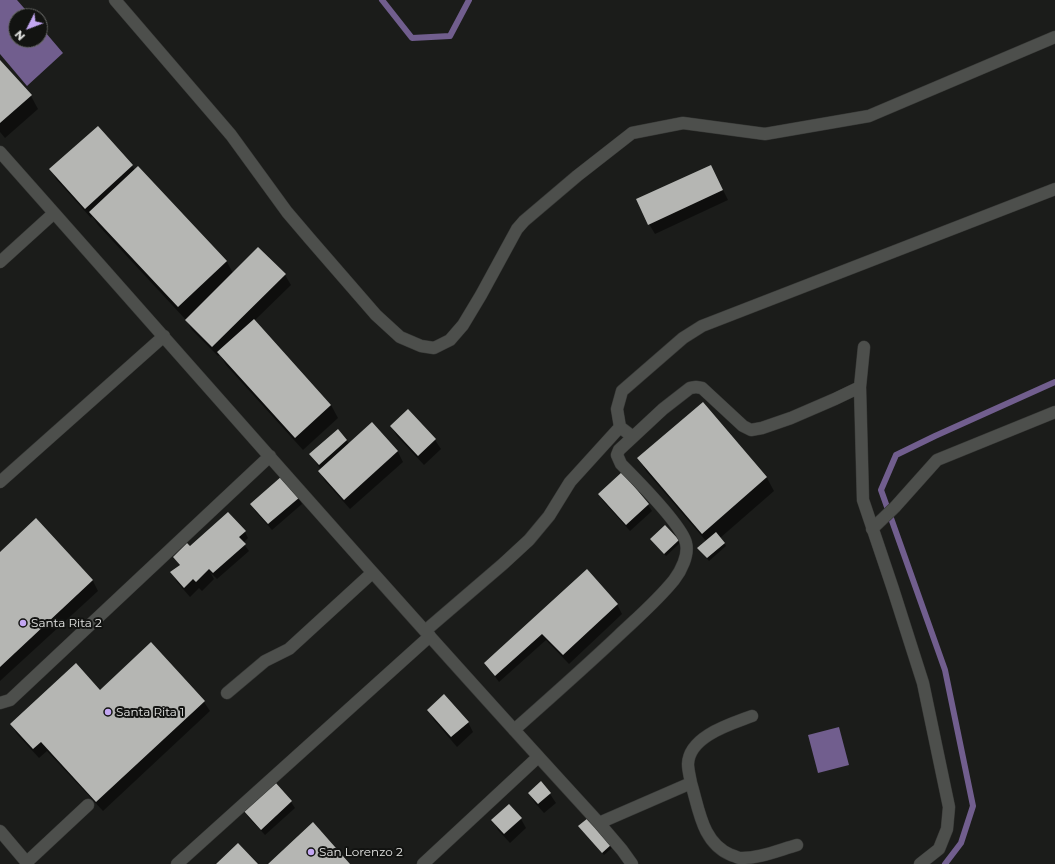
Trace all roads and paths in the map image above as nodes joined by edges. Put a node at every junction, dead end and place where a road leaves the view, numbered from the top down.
1 (115, 0) edge
2 (1055, 37) edge
3 (0, 152) edge
4 (1055, 189) edge
5 (54, 213) junction
6 (0, 262) edge
7 (164, 336) junction
8 (864, 348) dead end
9 (860, 387) junction
10 (1055, 412) edge
11 (620, 427) junction
12 (633, 437) junction
13 (270, 456) junction
14 (0, 482) edge
15 (872, 529) junction
16 (372, 573) junction
17 (427, 633) junction
18 (227, 693) dead end
19 (0, 704) edge
20 (752, 716) dead end
21 (514, 730) junction
22 (538, 757) junction
23 (691, 782) junction
24 (88, 805) dead end
25 (599, 823) junction
26 (0, 831) edge
27 (797, 845) dead end
28 (27, 863) edge
29 (177, 864) edge
30 (423, 864) edge
31 (632, 864) edge
32 (920, 864) edge

1 - 2 street
3 - 5 street
4 - 11 street
5 - 6 street
5 - 7 street
7 - 13 street
7 - 14 street
8 - 9 street
9 - 12 street
9 - 15 street
10 - 15 street
11 - 12 street
11 - 17 street
12 - 21 street
13 - 16 street
13 - 19 street
15 - 32 street
16 - 17 street
16 - 18 street
17 - 21 street
17 - 29 street
20 - 23 street
21 - 22 street
22 - 25 street
22 - 30 street
23 - 25 street
23 - 27 street
24 - 28 street
25 - 31 street
26 - 28 street

